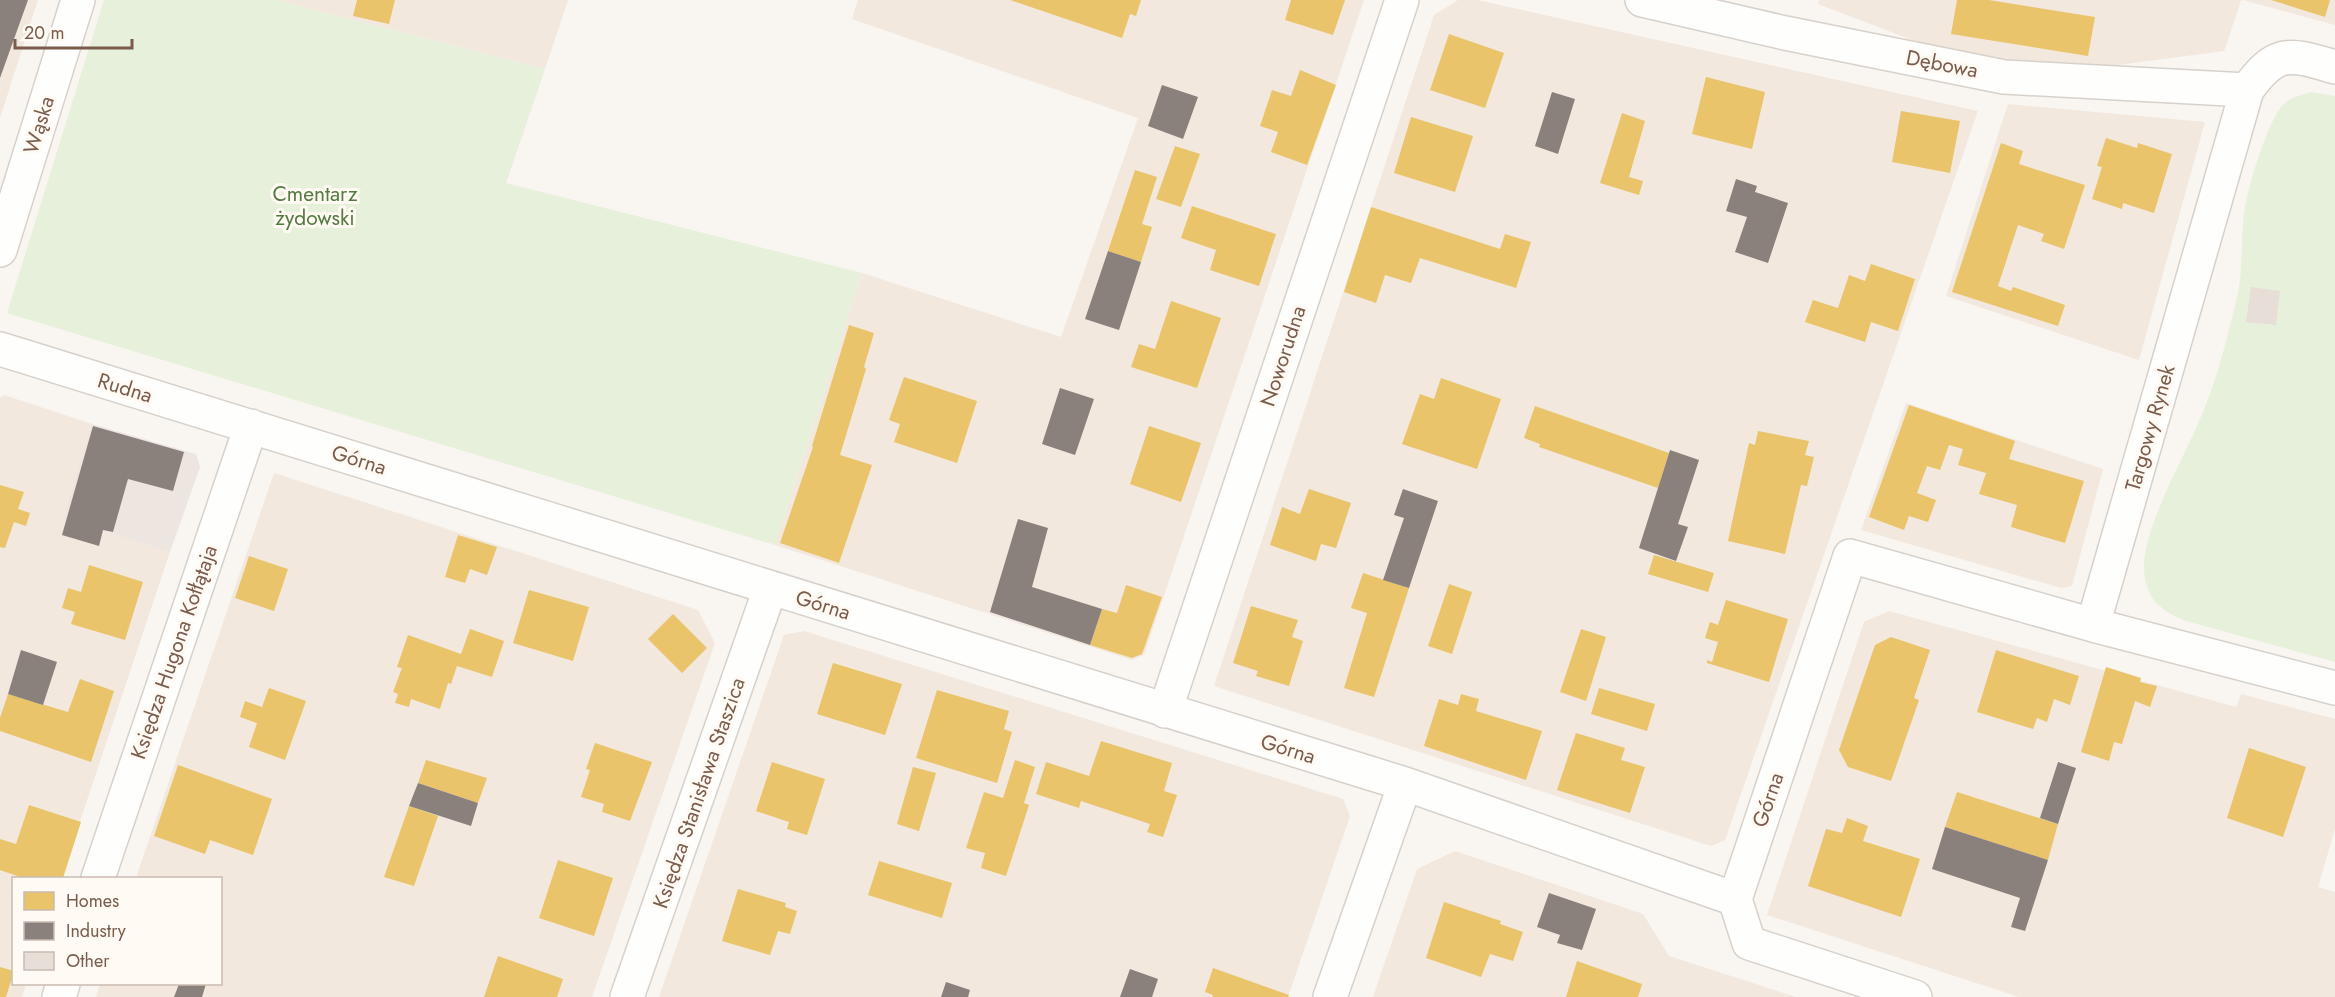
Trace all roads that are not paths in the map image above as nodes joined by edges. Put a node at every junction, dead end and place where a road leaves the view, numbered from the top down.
1 (78, 0) edge
2 (1402, 0) edge
3 (1642, 0) edge
4 (2335, 67) edge
5 (2247, 90) junction
6 (0, 250) edge
7 (0, 349) edge
8 (250, 426) junction
9 (770, 589) junction
10 (2093, 625) junction
11 (2335, 688) edge
12 (1165, 711) junction
13 (1405, 784) junction
14 (99, 877) edge
15 (1735, 899) junction
16 (627, 997) edge
17 (1330, 997) edge
18 (1916, 997) edge

1 - 6 street, Wąska
2 - 12 street, Noworudna
3 - 5 street, Dębowa
4 - 5 street, Targowy Rynek
5 - 10 street, Targowy Rynek
7 - 8 street, Rudna
8 - 9 street, Górna
8 - 14 street, Księdza Hugona Kołłątaja
9 - 12 street, Górna
9 - 16 street, Księdza Stanisława Staszica
10 - 11 street
10 - 15 street, Górna
12 - 13 street, Górna
13 - 15 street, Górna
13 - 17 street
15 - 18 street

